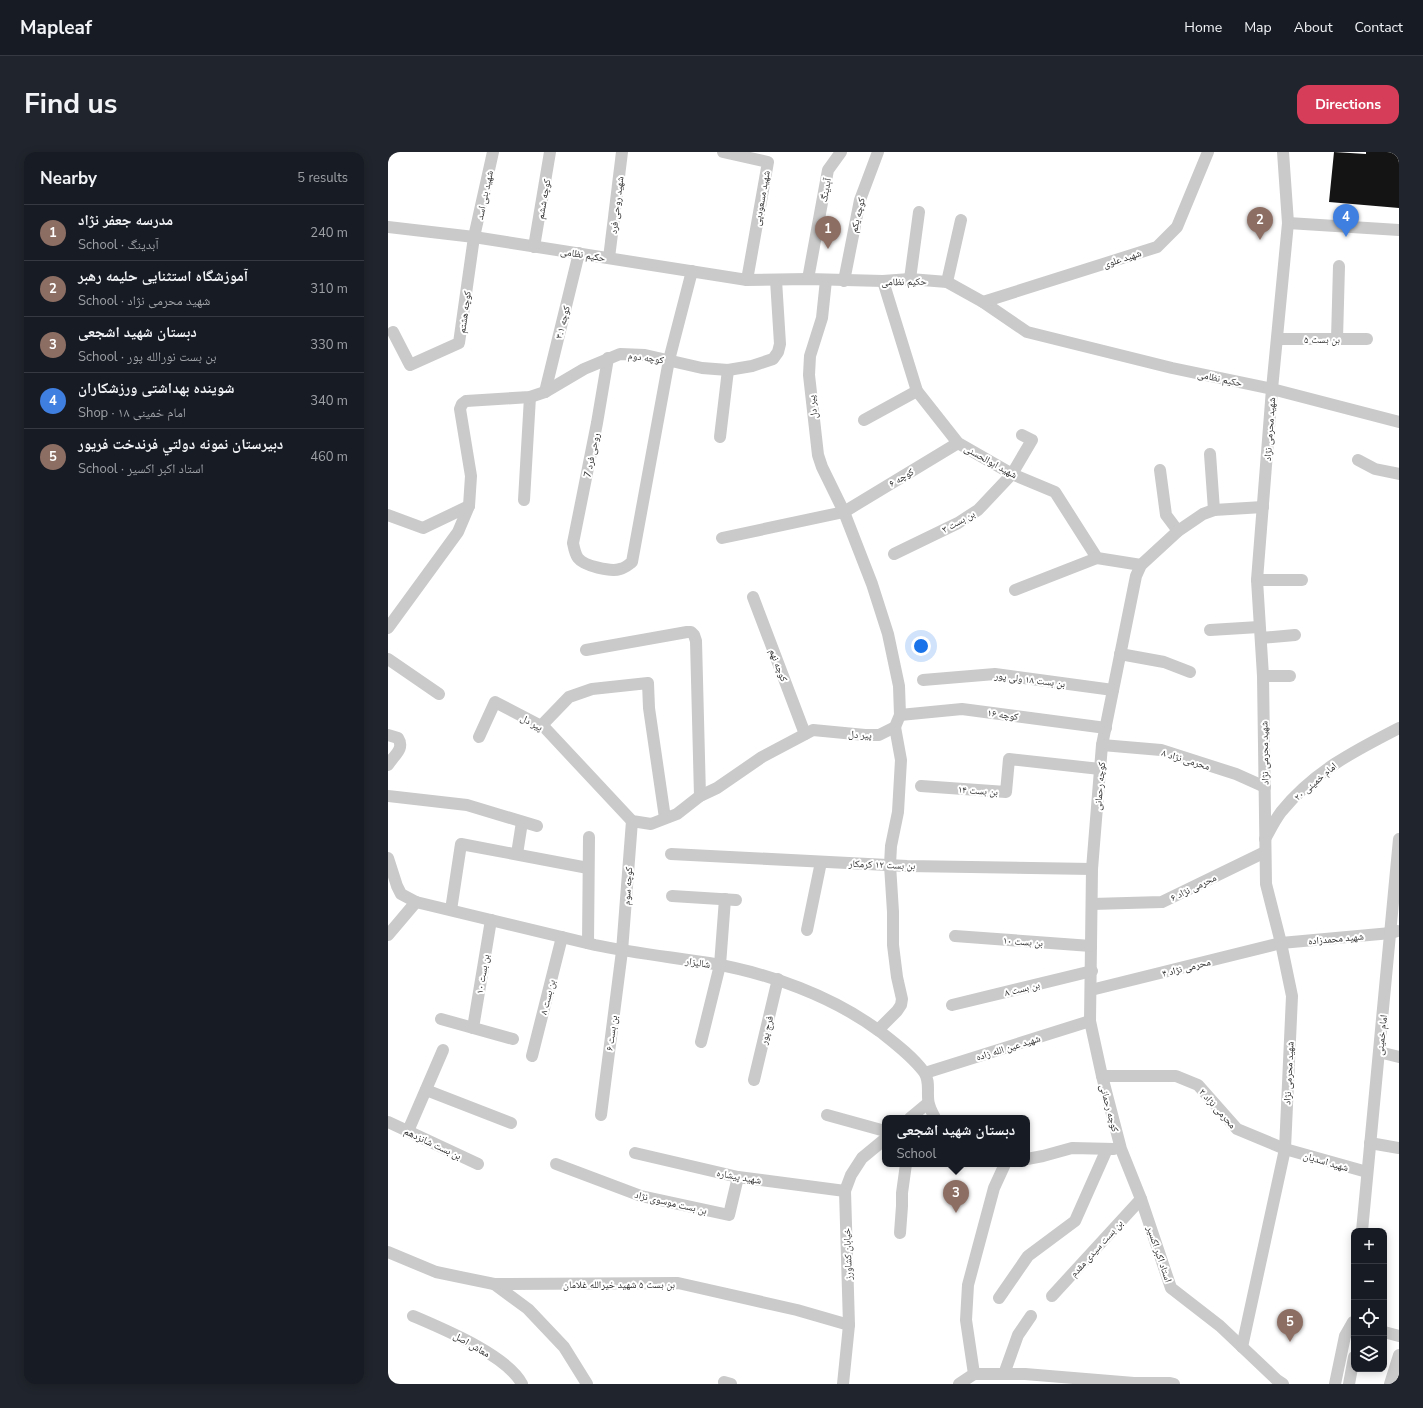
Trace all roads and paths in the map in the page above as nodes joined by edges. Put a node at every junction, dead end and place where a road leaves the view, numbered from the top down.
1 (493, 152) edge
2 (550, 152) edge
3 (622, 152) edge
4 (723, 152) edge
5 (841, 152) edge
6 (878, 152) edge
7 (1208, 152) edge
8 (1283, 152) edge
9 (737, 154) edge
10 (919, 212) dead end
11 (961, 220) dead end
12 (1288, 223) junction
13 (388, 227) edge
14 (1399, 230) edge
15 (474, 237) junction
16 (534, 247) junction
17 (579, 254) junction
18 (609, 258) junction
19 (1339, 266) dead end
20 (692, 271) junction
21 (808, 279) junction
22 (910, 279) junction
23 (747, 280) junction
24 (776, 280) junction
25 (826, 280) junction
26 (844, 281) junction
27 (883, 281) junction
28 (947, 282) junction
29 (983, 302) junction
30 (393, 332) dead end
31 (1277, 339) junction
32 (1337, 339) junction
33 (1368, 339) dead end
34 (608, 358) junction
35 (669, 360) junction
36 (728, 370) junction
37 (1272, 389) junction
38 (917, 391) junction
39 (545, 392) junction
40 (530, 397) junction
41 (864, 420) dead end
42 (1399, 422) edge
43 (1022, 435) dead end
44 (720, 437) dead end
45 (958, 443) junction
46 (1210, 454) dead end
47 (1358, 460) dead end
48 (1160, 470) dead end
49 (1012, 474) junction
50 (1399, 474) edge
51 (524, 500) dead end
52 (469, 506) junction
53 (1263, 507) junction
54 (1214, 510) junction
55 (844, 512) junction
56 (388, 515) edge
57 (1178, 531) junction
58 (722, 538) dead end
59 (894, 554) dead end
60 (1097, 558) junction
61 (1141, 565) junction
62 (1257, 580) junction
63 (1302, 580) dead end
64 (1015, 590) dead end
65 (753, 596) dead end
66 (388, 628) edge
67 (1210, 630) dead end
68 (1260, 633) junction
69 (1295, 635) dead end
70 (586, 650) dead end
71 (1120, 654) junction
72 (388, 658) edge
73 (1190, 672) dead end
74 (1263, 676) junction
75 (1290, 676) dead end
76 (923, 680) dead end
77 (1113, 690) junction
78 (439, 694) dead end
79 (900, 715) junction
80 (540, 726) junction
81 (895, 727) junction
82 (1106, 728) junction
83 (1399, 728) edge
84 (805, 734) junction
85 (388, 735) edge
86 (479, 738) dead end
87 (1102, 744) junction
88 (388, 765) edge
89 (1100, 769) junction
90 (921, 786) dead end
91 (1265, 787) junction
92 (388, 796) edge
93 (700, 796) junction
94 (666, 818) junction
95 (632, 821) junction
96 (522, 822) junction
97 (537, 826) dead end
98 (589, 837) dead end
99 (1265, 839) junction
100 (1399, 839) edge
101 (1265, 852) junction
102 (517, 854) junction
103 (671, 854) dead end
104 (388, 858) edge
105 (821, 862) junction
106 (890, 865) junction
107 (588, 868) junction
108 (1092, 869) junction
109 (672, 896) dead end
110 (416, 902) junction
111 (1092, 904) junction
112 (451, 910) junction
113 (491, 920) junction
114 (807, 930) dead end
115 (1395, 932) edge
116 (388, 935) edge
117 (955, 936) dead end
118 (562, 937) junction
119 (588, 943) junction
120 (1281, 943) junction
121 (1091, 946) junction
122 (622, 951) junction
123 (720, 965) junction
124 (1092, 971) junction
125 (778, 979) junction
126 (1091, 990) junction
127 (952, 1005) dead end
128 (441, 1019) dead end
129 (1090, 1021) junction
130 (473, 1028) junction
131 (878, 1030) junction
132 (513, 1039) dead end
133 (700, 1042) dead end
134 (443, 1050) dead end
135 (1379, 1052) junction
136 (532, 1056) dead end
137 (1399, 1057) edge
138 (925, 1073) junction
139 (1102, 1076) junction
140 (754, 1080) dead end
141 (426, 1090) junction
142 (928, 1103) junction
143 (600, 1115) dead end
144 (827, 1115) dead end
145 (914, 1115) edge
146 (934, 1115) edge
147 (388, 1122) edge
148 (512, 1123) dead end
149 (882, 1129) edge
150 (408, 1131) junction
151 (882, 1141) edge
152 (1370, 1143) junction
153 (1399, 1148) edge
154 (1107, 1149) junction
155 (1121, 1149) junction
156 (1285, 1149) junction
157 (635, 1153) dead end
158 (1030, 1158) edge
159 (478, 1164) dead end
160 (556, 1164) dead end
161 (906, 1167) edge
162 (1004, 1167) edge
163 (1367, 1172) junction
164 (738, 1177) junction
165 (845, 1191) junction
166 (1140, 1200) junction
167 (1362, 1228) edge
168 (900, 1233) dead end
169 (388, 1252) edge
170 (494, 1284) junction
171 (1052, 1296) dead end
172 (999, 1298) dead end
173 (413, 1316) dead end
174 (1031, 1316) dead end
175 (850, 1325) junction
176 (1351, 1326) edge
177 (1387, 1333) edge
178 (1399, 1336) edge
179 (1242, 1347) junction
180 (1399, 1355) edge
181 (1351, 1372) edge
182 (974, 1374) junction
183 (1004, 1374) junction
184 (522, 1384) edge
185 (587, 1384) edge
186 (843, 1384) edge
187 (959, 1384) edge
188 (1174, 1384) edge
189 (1283, 1384) edge
190 (1335, 1384) edge
191 (1349, 1384) edge
192 (1390, 1384) edge

1 - 15 street, شهید بنی اسد
2 - 16 street, کوچه ششم
3 - 18 street, شهید روحی فرد
4 - 9 street, شهید مسعودپی
5 - 21 street, آبدینگ
6 - 26 street, کوچه یکم
7 - 29 street, شهید علوی
8 - 12 street, شهید محرمی نژاد
9 - 23 street, شهید مسعودپی
10 - 22 street
11 - 28 street
12 - 14 street
12 - 31 street, شهید محرمی نژاد
13 - 15 street, حکیم نظامی
15 - 16 street, حکیم نظامی
15 - 30 street, کوچه هشتم
16 - 17 street, حکیم نظامی
17 - 18 street, حکیم نظامی
17 - 39 street, کوچه ۳.۱
18 - 20 street, حکیم نظامی
19 - 32 street
20 - 23 street, حکیم نظامی
20 - 35 street
21 - 24 street, حکیم نظامی
21 - 25 street, حکیم نظامی
22 - 27 street, حکیم نظامی
22 - 28 street, حکیم نظامی
23 - 24 street, حکیم نظامی
24 - 36 street, کوچه دوم
25 - 26 street, حکیم نظامی
25 - 55 street, پیر دل
26 - 27 street, حکیم نظامی
27 - 38 street, شهید ابوالحسنی
28 - 29 street, حکیم نظامی
29 - 37 street, حکیم نظامی
31 - 32 street, بن بست ۵
31 - 37 street, شهید محرمی نژاد
32 - 33 street, بن بست ۵
34 - 35 street, کوچه دوم
34 - 35 street, روحی فرد 7
34 - 39 street, کوچه دوم
35 - 36 street, کوچه دوم
36 - 44 street
37 - 42 street, حکیم نظامی
37 - 53 street, شهید محرمی نژاد
38 - 41 street
38 - 45 street, شهید ابوالحسنی
39 - 40 street, کوچه دوم
40 - 51 street
40 - 52 street, کوچه دوم
43 - 49 street, بن بست ۳
45 - 49 street, شهید ابوالحسنی
45 - 55 street, کوچه ۶
46 - 54 street
47 - 50 street
48 - 57 street
49 - 59 street, بن بست ۳
49 - 60 street, شهید ابوالحسنی
52 - 56 street
52 - 66 street
53 - 54 street, کوچه رحمانی
53 - 62 street, شهید محرمی نژاد
54 - 57 street, کوچه رحمانی
55 - 58 street, کوچه ۶
55 - 79 street, پیر دل
57 - 61 street, کوچه رحمانی
60 - 61 street
60 - 64 street
61 - 71 street, کوچه رحمانی
62 - 63 street
62 - 68 street, شهید محرمی نژاد
65 - 84 street, کوچه نهم
67 - 68 street
68 - 69 street
68 - 74 street, شهید محرمی نژاد
70 - 93 street
71 - 73 street
71 - 77 street, کوچه رحمانی
72 - 78 street
74 - 75 street
74 - 91 street, شهید محرمی نژاد
76 - 77 street, بن بست ۱۸ ولی پور
77 - 82 street, کوچه رحمانی
79 - 81 street, پیر دل
79 - 82 street, کوچه ۱۶
80 - 86 street, پیر دل
80 - 94 street
80 - 95 street, پیر دل
81 - 84 street, پیر دل
81 - 106 street
82 - 87 street, کوچه رحمانی
83 - 99 street, امام خمینی ۲۰
84 - 93 street, پیر دل
85 - 88 street
87 - 89 street, کوچه رحمانی
87 - 91 street, محرمی نژاد ۸
89 - 90 street, بن بست ۱۴
89 - 108 street, کوچه رحمانی
91 - 99 street, شهید محرمی نژاد
92 - 96 street
93 - 94 street, پیر دل
94 - 95 street, پیر دل
95 - 122 street, کوچه سوم
96 - 97 street
96 - 102 street
98 - 107 street
99 - 101 street, شهید محرمی نژاد
100 - 115 street, امام خمینی
101 - 111 street, محرمی نژاد ۶
101 - 120 street, شهید محرمی نژاد
102 - 107 street
102 - 112 street
103 - 105 street, بن بست ۱۲ کرمکار
104 - 110 street
105 - 106 street, بن بست ۱۲ کرمکار
105 - 114 street
106 - 108 street, بن بست ۱۲ کرمکار
106 - 131 street
107 - 119 street
108 - 111 street, کوچه رحمانی
109 - 123 street
110 - 112 street, شالیزار
110 - 116 street
111 - 121 street, کوچه رحمانی
112 - 113 street, شالیزار
113 - 118 street, شالیزار
113 - 130 street, بن بست ۱۰
115 - 120 street, شهید محمدزاده
115 - 135 street, امام خمینی
117 - 121 street, بن بست ۱۰
118 - 119 street, شالیزار
118 - 136 street, بن بست ۸
119 - 122 street, شالیزار
120 - 126 street, محرمی نژاد ۴
120 - 156 street, شهید محرمی نژاد
121 - 124 street, کوچه رحمانی
122 - 123 street, شالیزار
122 - 143 street, بن بست ۶
123 - 125 street, شالیزار
123 - 133 street
124 - 126 street, کوچه رحمانی
124 - 127 street, بن بست ۸
125 - 131 street, شالیزار
125 - 140 street, فرج پور
126 - 129 street, کوچه رحمانی
128 - 130 street
129 - 138 street, شهید عین الله زاده
129 - 139 street, کوچه رحمانی
130 - 132 street
131 - 138 street, شالیزار
134 - 141 street
135 - 137 street
135 - 152 street, امام خمینی
138 - 142 street
139 - 155 street, کوچه رحمانی
139 - 156 street, محرمی نژاد ۲
141 - 148 street
141 - 150 street
142 - 145 street
142 - 146 street
144 - 149 street
147 - 150 street, بن بست شانزدهم
150 - 159 street, بن بست شانزدهم
151 - 165 street, خیابان کشاورز
152 - 153 street
152 - 163 street, امام خمینی
154 - 155 street
154 - 158 street
154 - 172 street
155 - 166 street, استاد اکبر اکسیر
156 - 163 street, شهید اسدیان
156 - 179 street, شهید محرمی نژاد
157 - 164 street, شهید پیشاره
160 - 164 street, بن بست موسوی نژاد
161 - 168 street
162 - 182 street
163 - 167 street, امام خمینی
164 - 165 street, شهید پیشاره
165 - 175 street, خیابان کشاورز
166 - 171 street, بن بست سیدی مقدم
166 - 179 street, استاد اکبر اکسیر
169 - 170 street, بن بست ۵ شهید خیرالله غلامان
170 - 175 street, بن بست ۵ شهید خیرالله غلامان
170 - 185 street
173 - 184 street, معاش اصل
174 - 183 street
175 - 186 street, خیابان کشاورز
176 - 190 street
177 - 178 street
179 - 189 street, استاد اکبر اکسیر
180 - 192 street
181 - 191 street
182 - 183 street
182 - 187 street
183 - 188 street

